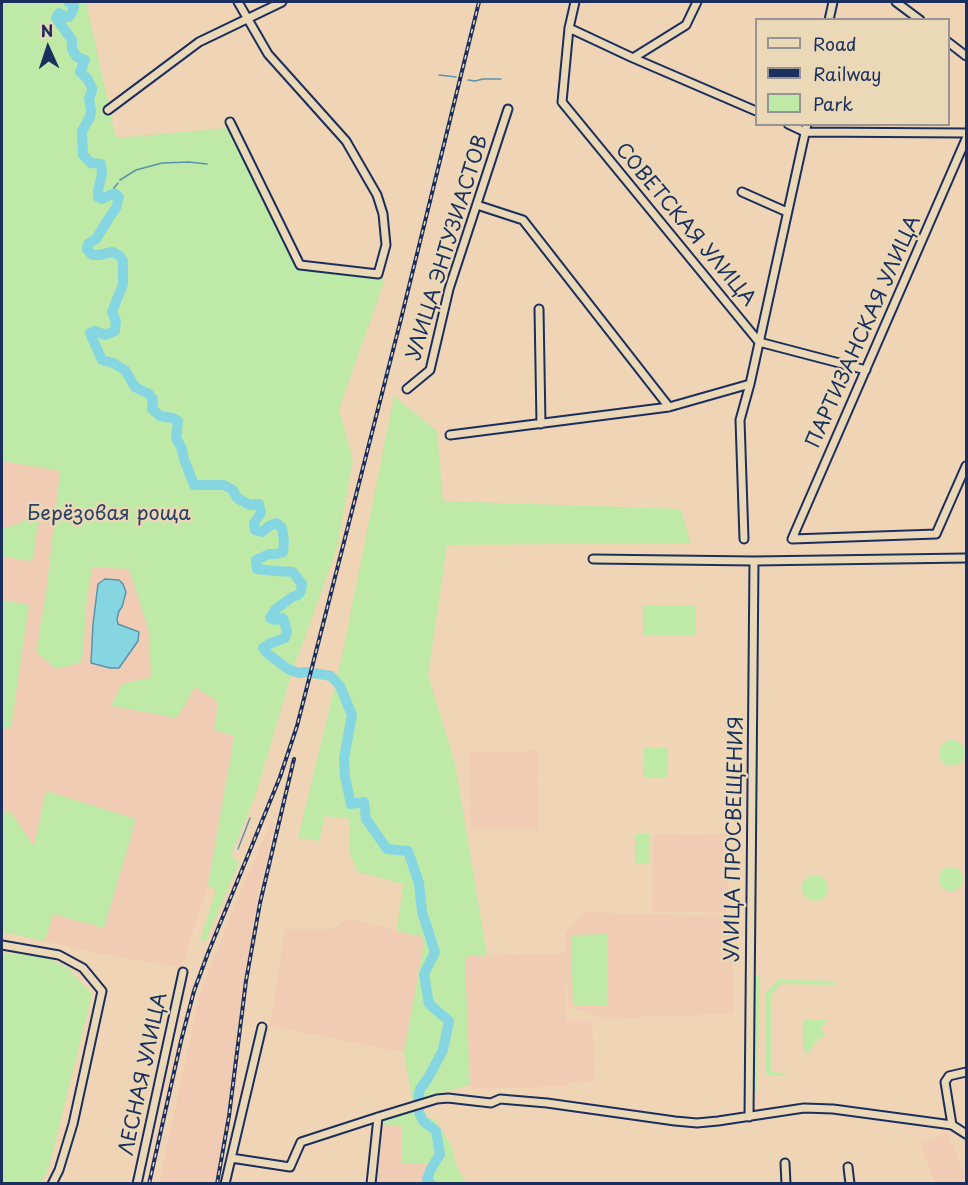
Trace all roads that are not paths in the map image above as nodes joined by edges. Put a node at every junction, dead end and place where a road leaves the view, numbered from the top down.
1 (238, 2) edge
2 (282, 2) edge
3 (575, 2) edge
4 (697, 2) edge
5 (833, 2) edge
6 (896, 2) edge
7 (248, 18) junction
8 (829, 18) edge
9 (917, 18) edge
10 (569, 28) junction
11 (950, 44) edge
12 (966, 56) edge
13 (633, 58) junction
14 (508, 109) dead end
15 (108, 110) dead end
16 (755, 111) edge
17 (230, 122) dead end
18 (806, 128) edge
19 (966, 133) edge
20 (966, 139) edge
21 (742, 192) dead end
22 (477, 205) junction
23 (787, 212) junction
24 (539, 309) dead end
25 (759, 342) junction
26 (866, 370) junction
27 (750, 384) junction
28 (407, 389) dead end
29 (669, 407) junction
30 (541, 424) junction
31 (450, 435) dead end
32 (966, 466) edge
33 (744, 539) dead end
34 (966, 558) edge
35 (592, 559) dead end
36 (754, 561) junction
37 (2, 945) edge
38 (183, 972) dead end
39 (262, 1026) dead end
40 (966, 1072) edge
41 (378, 1117) junction
42 (749, 1117) junction
43 (952, 1125) junction
44 (966, 1134) edge
45 (231, 1158) junction
46 (785, 1163) dead end
47 (848, 1167) dead end
48 (52, 1184) edge
49 (137, 1184) edge
50 (225, 1184) edge
51 (370, 1184) edge
52 (786, 1184) edge
53 (850, 1184) edge

1 - 7 street
2 - 7 street
3 - 10 street, СОВЕТСКАЯ УЛИЦА
4 - 13 street
5 - 8 street
6 - 9 street
7 - 15 street
7 - 17 street
10 - 13 street
10 - 25 street, СОВЕТСКАЯ УЛИЦА
11 - 12 street
13 - 16 street
14 - 22 street, УЛИЦА ЭНТУЗИАСТОВ
18 - 19 street
18 - 23 street
20 - 26 street, ПАРТИЗАНСКАЯ УЛИЦА
21 - 23 street
22 - 28 street, УЛИЦА ЭНТУЗИАСТОВ
22 - 29 street
23 - 25 street
24 - 30 street
25 - 26 street
25 - 27 street
26 - 32 street, ПАРТИЗАНСКАЯ УЛИЦА
27 - 29 street
27 - 33 street
29 - 30 street
30 - 31 street
34 - 36 street
35 - 36 street
36 - 42 street, УЛИЦА ПРОСВЕЩЕНИЯ
37 - 48 street
38 - 49 street, ЛЕСНАЯ УЛИЦА
39 - 45 street
40 - 43 street
41 - 42 street
41 - 45 street
41 - 51 street
42 - 43 street
43 - 44 street
45 - 50 street
46 - 52 street
47 - 53 street

